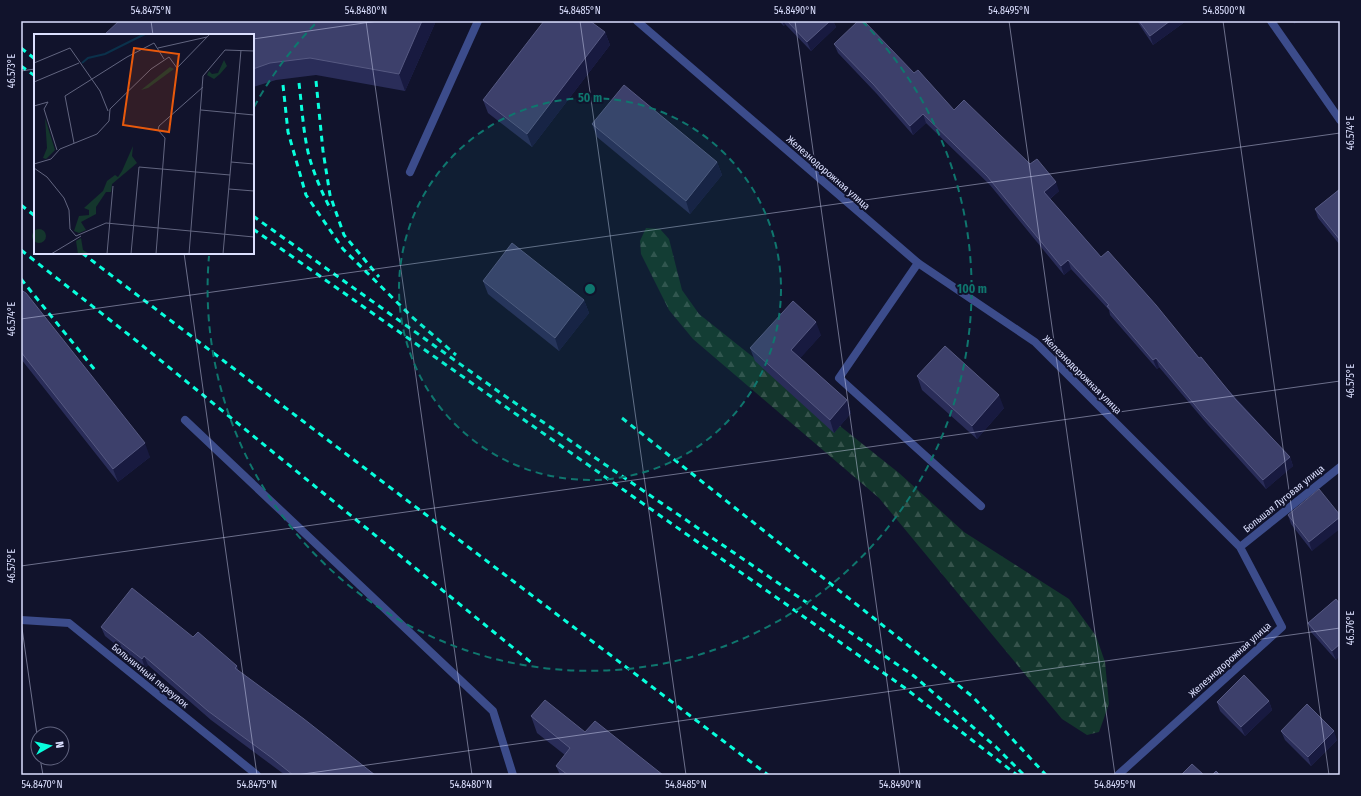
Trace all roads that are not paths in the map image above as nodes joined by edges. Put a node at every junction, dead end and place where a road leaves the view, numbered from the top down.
1 (478, 21) edge
2 (637, 21) edge
3 (1271, 21) edge
4 (1340, 120) edge
5 (410, 172) dead end
6 (918, 263) junction
7 (185, 420) dead end
8 (1340, 467) edge
9 (982, 506) dead end
10 (1240, 547) junction
11 (21, 620) edge
12 (257, 775) edge
13 (513, 775) edge
14 (1118, 775) edge

1 - 5 street
2 - 6 street, Железнодорожная улица
3 - 4 street
6 - 9 street
6 - 10 street, Железнодорожная улица
7 - 13 street
8 - 10 street, Большая Луговая улица
10 - 14 street, Железнодорожная улица
11 - 12 street, Больничный переулок

